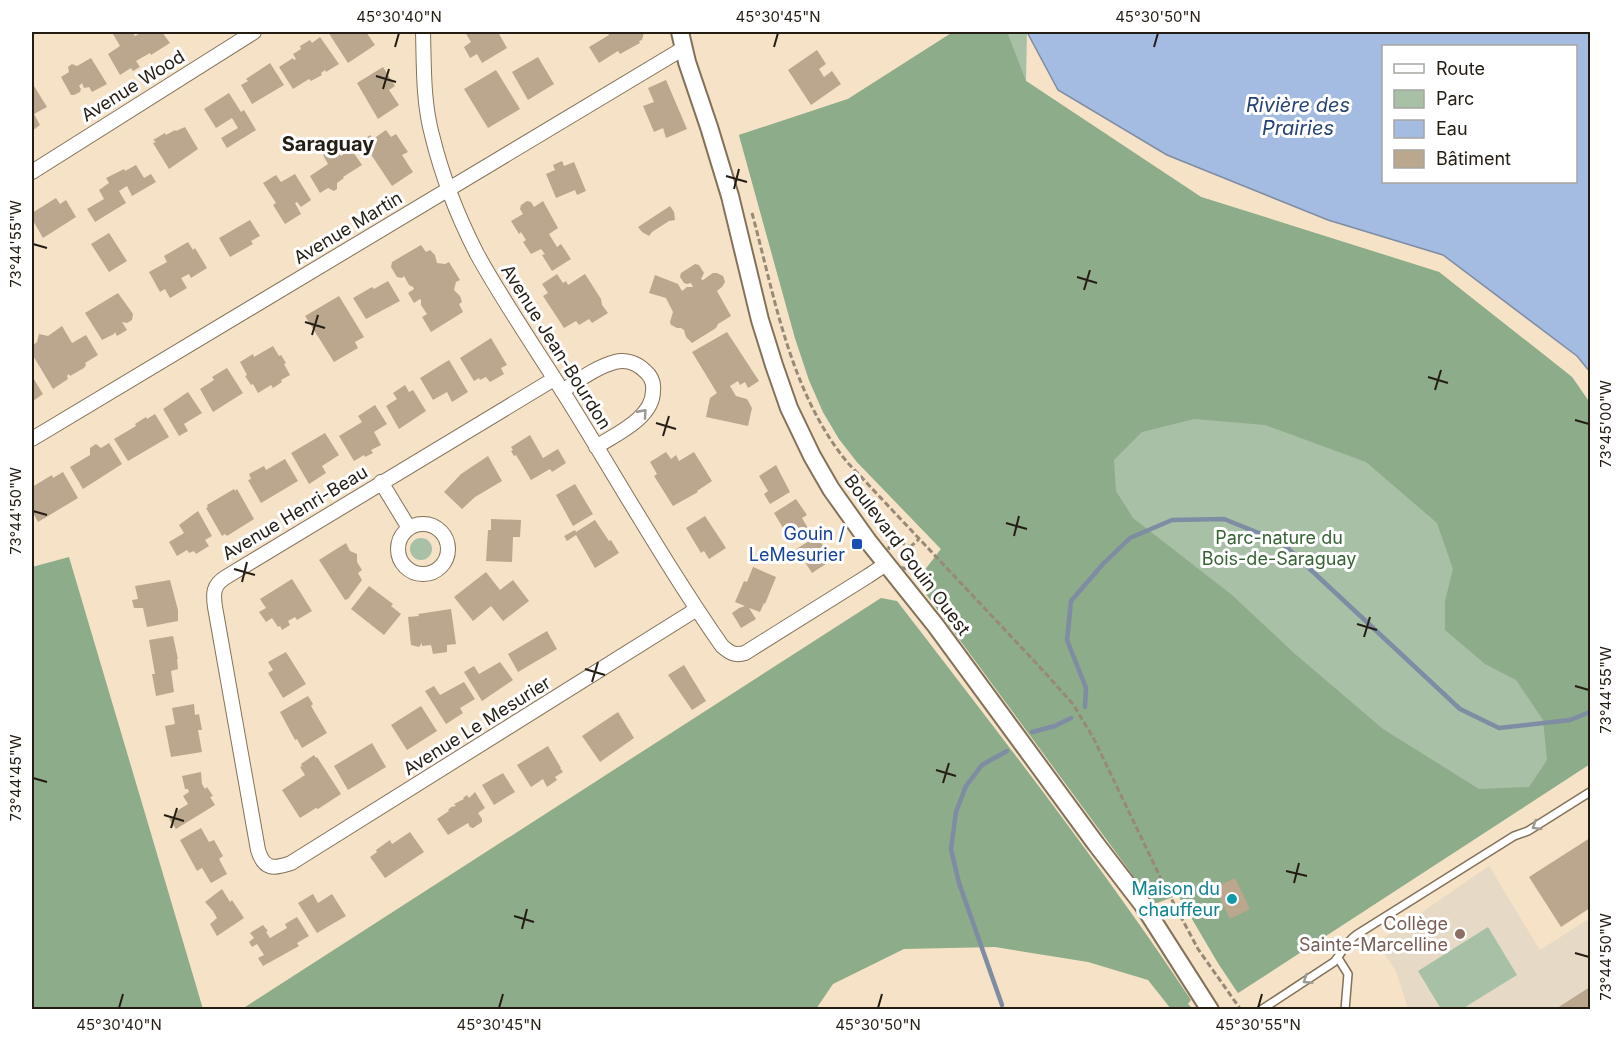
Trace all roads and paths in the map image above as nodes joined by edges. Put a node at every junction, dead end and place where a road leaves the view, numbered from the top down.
1 (254, 32) edge
2 (423, 32) edge
3 (682, 40) edge
4 (32, 172) edge
5 (449, 188) junction
6 (751, 209) dead end
7 (554, 379) junction
8 (562, 391) junction
9 (32, 439) edge
10 (596, 447) junction
11 (381, 482) junction
12 (409, 528) dead end
13 (920, 539) junction
14 (889, 547) dead end
15 (910, 547) junction
16 (886, 564) junction
17 (907, 569) dead end
18 (697, 609) junction
19 (1590, 792) edge
20 (273, 867) joint
21 (1338, 958) junction
22 (1210, 1010) edge
23 (1240, 1010) edge
24 (1261, 1010) edge
25 (1345, 1010) edge

1 - 4 street, Avenue Wood
2 - 5 street, Avenue Jean-Bourdon
3 - 5 street, Avenue Martin
3 - 16 street, Boulevard Gouin Ouest
5 - 7 street, Avenue Jean-Bourdon
5 - 9 street, Avenue Martin
6 - 13 path, Boulevard Gouin Ouest
7 - 8 street, Avenue Jean-Bourdon
7 - 11 street, Avenue Henri-Beau
8 - 10 street, Avenue Jean-Bourdon
10 -> 8 street
10 - 18 street, Avenue Jean-Bourdon
11 - 12 street
11 - 20 street, Avenue Henri-Beau
13 - 15 path
13 - 23 path, Boulevard Gouin Ouest
14 - 15 path
15 - 17 path
16 - 18 street, Avenue Jean-Bourdon
16 - 22 street, Boulevard Gouin Ouest
18 - 20 street, Avenue Le Mesurier
19 -> 21 lane
21 -> 24 lane
21 - 25 lane

